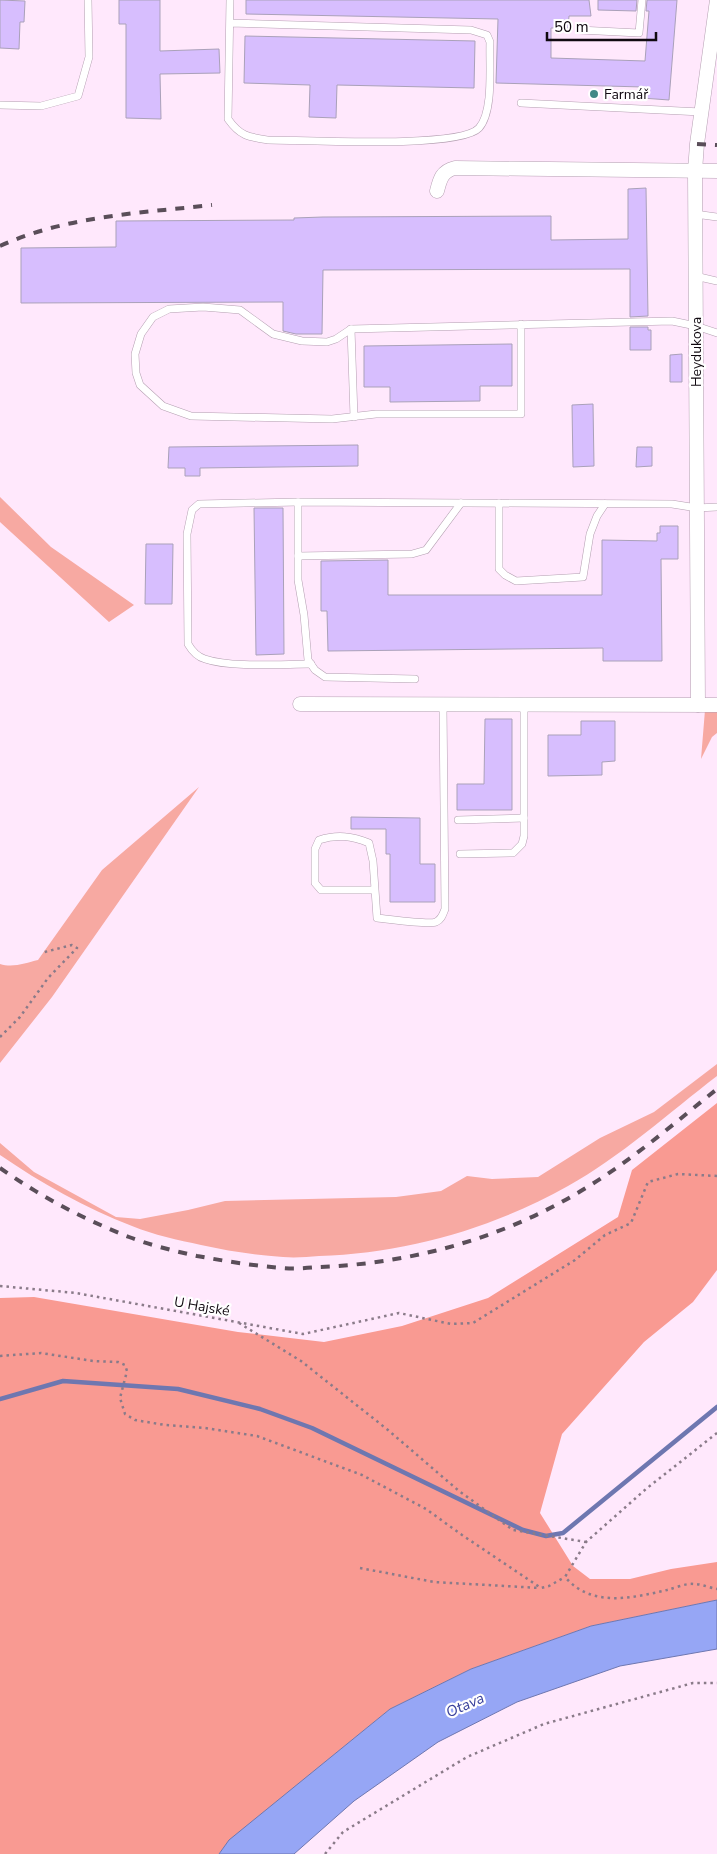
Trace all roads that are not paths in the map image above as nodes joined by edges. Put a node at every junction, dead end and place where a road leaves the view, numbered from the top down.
1 (88, 0) edge
2 (230, 0) edge
3 (642, 0) edge
4 (717, 0) edge
5 (716, 19) edge
6 (230, 23) junction
7 (578, 30) dead end
8 (521, 103) dead end
9 (0, 105) edge
10 (701, 112) junction
11 (695, 171) junction
12 (717, 171) edge
13 (437, 191) dead end
14 (695, 214) junction
15 (717, 217) edge
16 (695, 276) junction
17 (717, 281) edge
18 (521, 324) junction
19 (696, 326) junction
20 (350, 329) junction
21 (717, 333) edge
22 (354, 417) junction
23 (298, 502) junction
24 (461, 503) junction
25 (499, 503) junction
26 (605, 504) junction
27 (717, 507) edge
28 (697, 508) junction
29 (298, 556) junction
30 (311, 664) junction
31 (415, 679) dead end
32 (300, 704) dead end
33 (443, 705) junction
34 (524, 705) junction
35 (698, 705) junction
36 (717, 705) edge
37 (524, 818) junction
38 (458, 820) dead end
39 (460, 854) dead end
40 (375, 890) junction

1 - 9 lane
2 - 6 lane
3 - 7 lane
4 - 5 street, Heydukova
5 - 10 street, Heydukova
6 - 6 lane
8 - 10 lane
10 - 11 street, Heydukova
11 - 12 street
11 - 13 street
11 - 14 street, Heydukova
14 - 15 lane
14 - 16 street, Heydukova
16 - 17 lane
16 - 19 street, Heydukova
18 - 19 lane
18 - 20 lane
18 - 22 lane
19 - 21 lane
19 - 28 street, Heydukova
20 - 22 lane
20 - 22 lane
23 - 24 lane
23 - 29 lane
23 - 30 lane
24 - 25 lane
24 - 29 lane
25 - 26 lane
25 - 26 lane
26 - 28 lane
27 - 28 lane
28 - 35 street, Heydukova
29 - 30 lane
30 - 31 lane
32 - 33 street
33 - 34 street
33 - 40 lane
34 - 35 street
34 - 37 lane
35 - 36 street
37 - 38 lane
37 - 39 lane
40 - 40 lane

